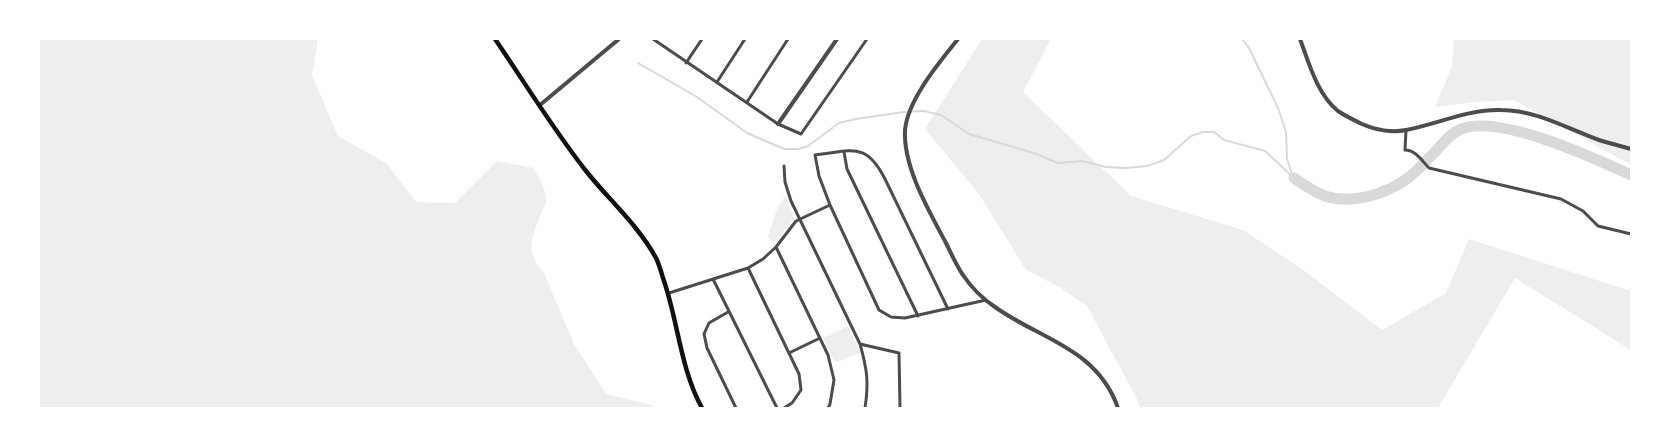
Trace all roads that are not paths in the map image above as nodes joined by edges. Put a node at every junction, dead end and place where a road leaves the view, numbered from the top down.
1 (495, 39) edge
2 (619, 39) edge
3 (652, 39) edge
4 (702, 39) edge
5 (745, 39) edge
6 (788, 39) edge
7 (837, 39) edge
8 (867, 39) edge
9 (958, 39) edge
10 (1300, 39) edge
11 (659, 41) edge
12 (686, 63) junction
13 (717, 82) junction
14 (747, 102) junction
15 (540, 105) junction
16 (778, 124) junction
17 (1406, 130) junction
18 (1631, 149) edge
19 (844, 152) junction
20 (784, 166) dead end
21 (830, 205) junction
22 (800, 219) junction
23 (1631, 234) edge
24 (776, 247) junction
25 (748, 268) junction
26 (713, 279) junction
27 (668, 293) junction
28 (986, 300) junction
29 (948, 309) junction
30 (728, 312) junction
31 (918, 316) junction
32 (820, 338) junction
33 (860, 344) junction
34 (789, 353) junction
35 (702, 408) edge
36 (736, 408) edge
37 (777, 408) edge
38 (784, 408) edge
39 (828, 408) edge
40 (865, 408) edge
41 (900, 408) edge
42 (1118, 408) edge

1 - 15 main road
2 - 15 street
3 - 11 street
4 - 12 street
5 - 13 street
6 - 14 street
7 - 16 street
8 - 16 street
9 - 28 street
10 - 17 street
11 - 12 street
12 - 13 street
13 - 14 street
14 - 16 street
15 - 27 main road
17 - 18 street
17 - 23 street
19 - 21 street
19 - 29 street
19 - 31 street
20 - 22 street
21 - 22 street
21 - 31 street
22 - 24 street
22 - 33 street
24 - 25 street
24 - 32 street
25 - 26 street
25 - 34 street
26 - 27 street
26 - 30 street
27 - 35 main road
28 - 29 street
28 - 42 street
29 - 31 street
30 - 36 street
30 - 37 street
32 - 34 street
32 - 39 street
33 - 40 street
33 - 41 street
34 - 38 street

